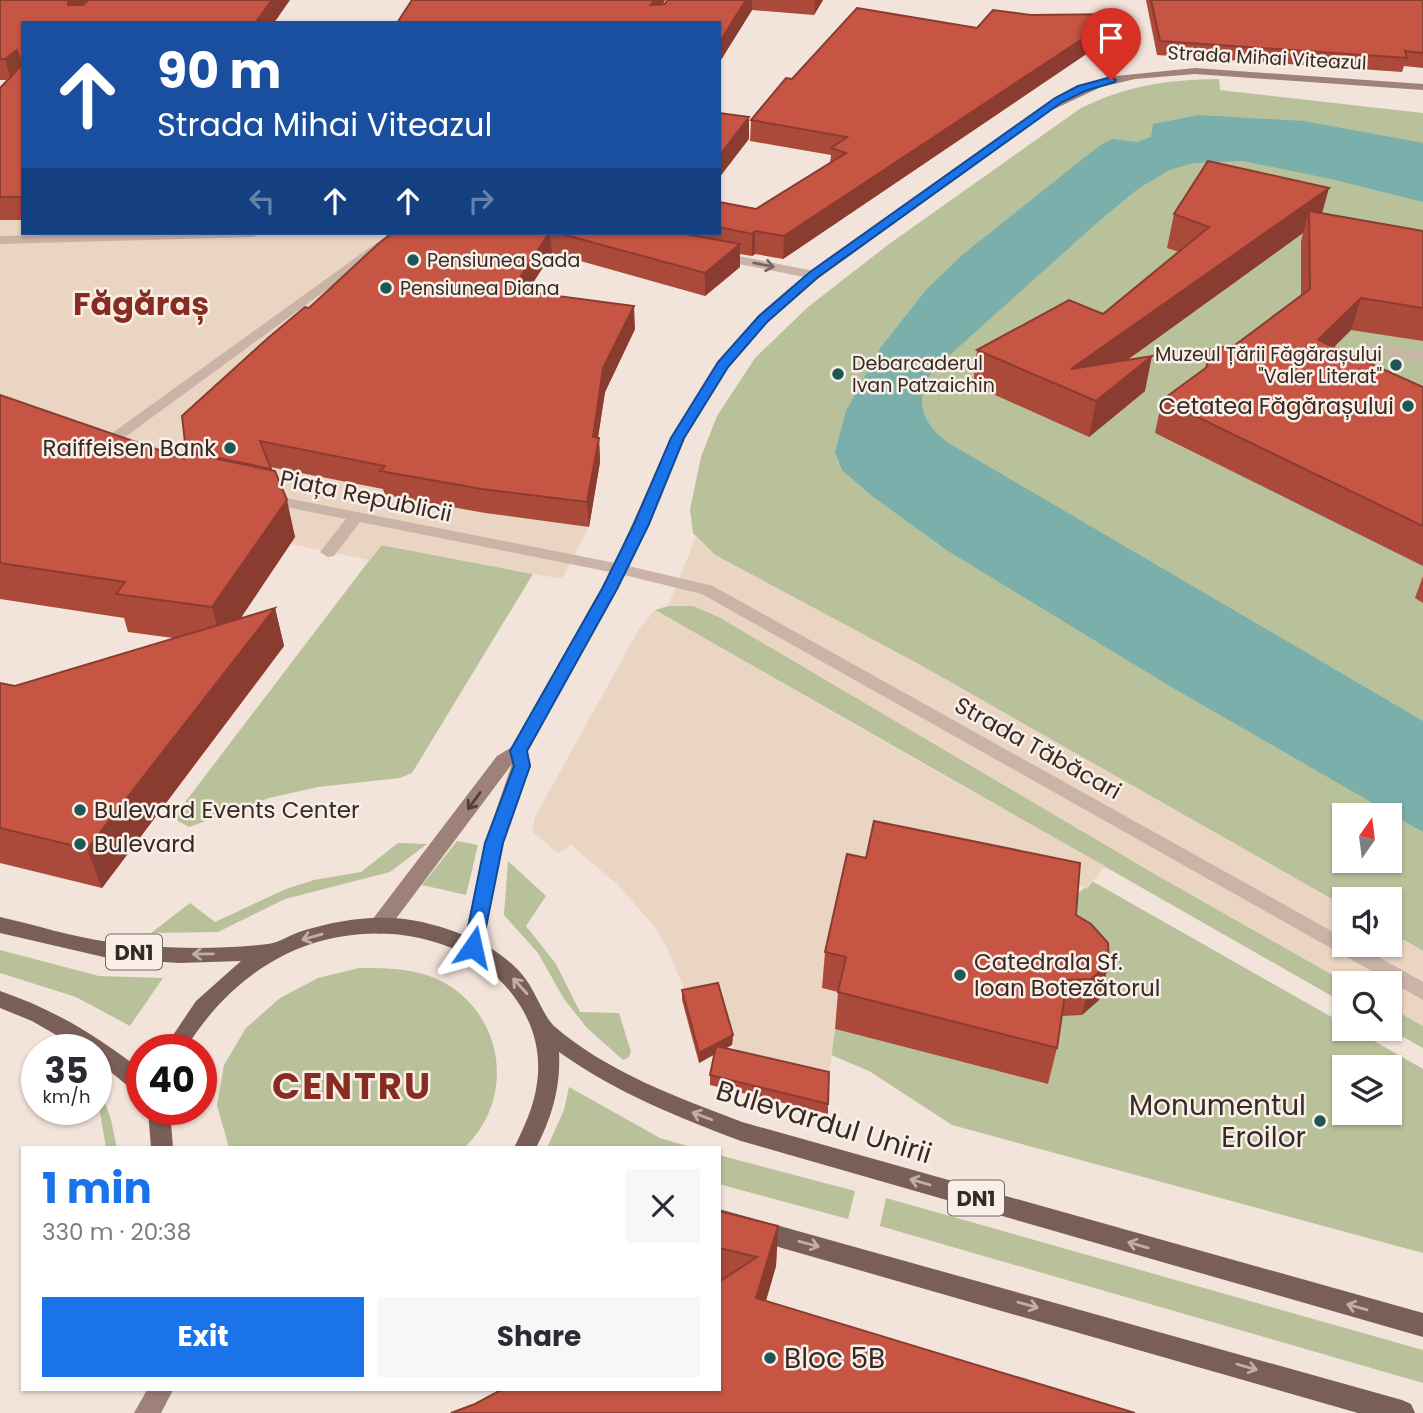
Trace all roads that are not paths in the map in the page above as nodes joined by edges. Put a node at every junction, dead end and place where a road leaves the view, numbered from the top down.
1 (1423, 87) edge
2 (181, 235) edge
3 (395, 235) edge
4 (0, 240) edge
5 (708, 254) edge
6 (814, 275) junction
7 (1423, 357) edge
8 (1352, 376) edge
9 (133, 449) edge
10 (256, 496) edge
11 (355, 518) junction
12 (328, 552) dead end
13 (620, 569) junction
14 (518, 751) junction
15 (0, 925) edge
16 (379, 926) junction
17 (473, 947) junction
18 (271, 952) junction
19 (1423, 992) edge
20 (0, 999) edge
21 (545, 1031) junction
22 (182, 1034) edge
23 (126, 1071) edge
24 (160, 1125) edge
25 (162, 1146) edge
26 (526, 1146) edge
27 (721, 1220) edge
28 (1423, 1325) edge
29 (160, 1391) edge
30 (147, 1413) edge
31 (1402, 1413) edge

1 - 6 street, Strada Mihai Viteazul
2 - 4 street
3 - 9 street
5 -> 6 street
6 - 13 street, Strada Mihai Viteazul
7 - 8 street
10 - 11 street, Piața Republicii
11 - 12 street
11 - 13 street, Piața Republicii
13 - 14 street, Strada Mihai Viteazul
13 - 19 street, Strada Tăbăcari
14 -> 16 street
14 - 17 street
18 -> 15 main road, DN1
16 - 17 main road, DN1
16 -> 18 main road, DN1
21 -> 17 main road, DN1
18 - 22 main road, DN1
20 - 23 main road
21 - 26 main road, DN1
28 -> 21 main road, Bulevardul Unirii / DN1
24 - 25 main road
27 -> 31 main road
29 - 30 street

